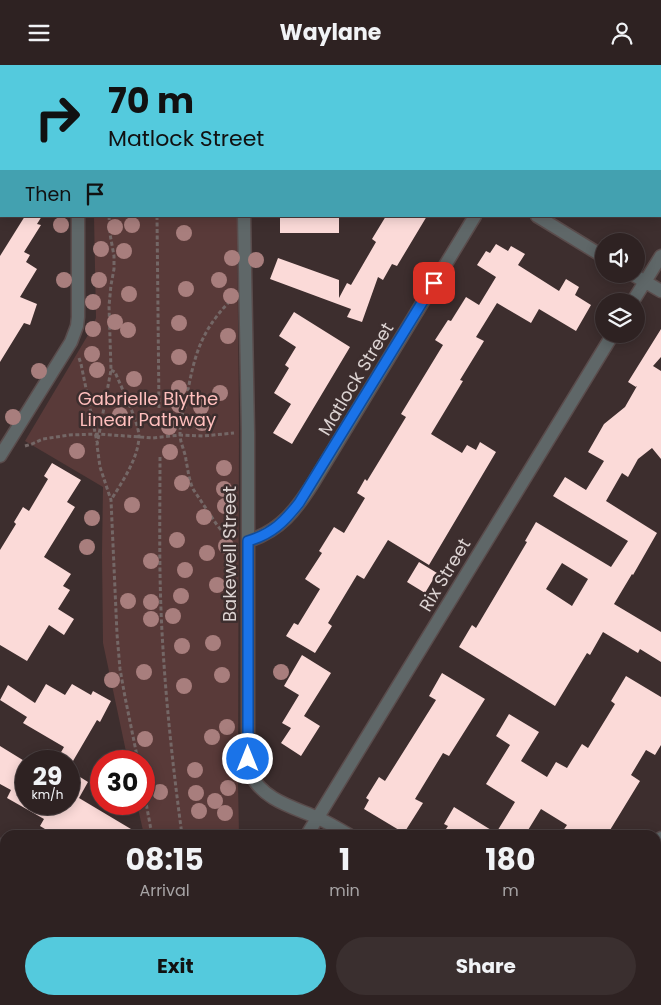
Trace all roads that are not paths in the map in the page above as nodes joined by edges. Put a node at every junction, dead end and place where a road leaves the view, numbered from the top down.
1 (78, 217) edge
2 (244, 217) edge
3 (474, 217) edge
4 (540, 217) edge
5 (595, 251) edge
6 (661, 256) edge
7 (645, 282) joint
8 (661, 291) edge
9 (608, 343) edge
10 (2, 452) edge
11 (248, 541) junction
12 (318, 818) junction
13 (310, 830) edge
14 (340, 830) edge

1 - 10 street
2 - 11 street, Bakewell Street
3 - 11 street, Matlock Street
4 - 5 street
6 - 7 street
7 - 8 street
9 - 12 street, Rix Street
11 - 12 street, Bakewell Street
12 - 13 street, Rix Street
12 - 14 street, Bakewell Street

